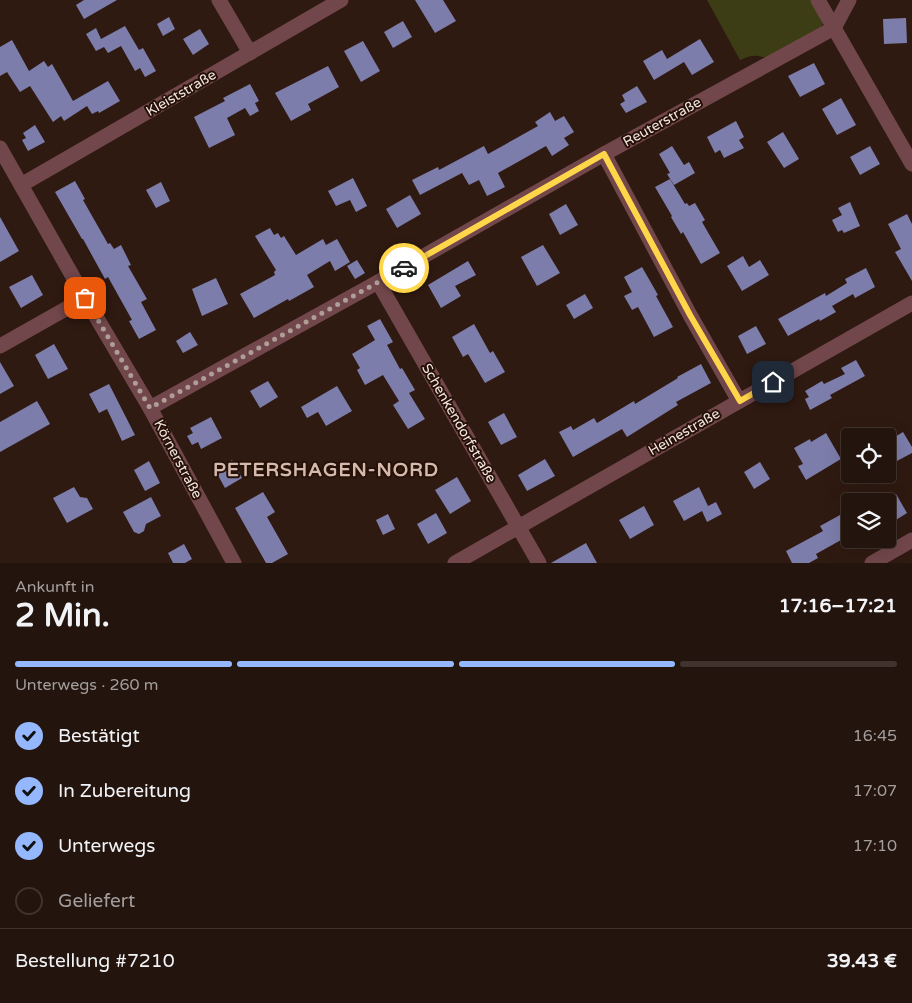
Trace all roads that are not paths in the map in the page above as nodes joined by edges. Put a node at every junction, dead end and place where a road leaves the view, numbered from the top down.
1 (219, 0) edge
2 (341, 0) edge
3 (818, 0) edge
4 (849, 0) edge
5 (834, 28) junction
6 (250, 53) junction
7 (0, 148) edge
8 (604, 154) junction
9 (912, 164) edge
10 (21, 185) junction
11 (378, 282) junction
12 (85, 298) junction
13 (912, 302) edge
14 (0, 346) edge
15 (740, 401) junction
16 (150, 408) junction
17 (518, 526) junction
18 (912, 540) edge
19 (234, 563) edge
20 (456, 563) edge
21 (540, 563) edge
22 (872, 563) edge

1 - 6 street
2 - 6 street, Kleiststraße
3 - 5 street
4 - 5 street
5 - 8 street, Reuterstraße
5 - 9 street
6 - 10 street, Kleiststraße
7 - 10 street, Körnerstraße
8 - 11 street, Reuterstraße
8 - 15 street
10 - 12 street, Körnerstraße
11 - 16 street, Reuterstraße
11 - 17 street, Schenkendorfstraße
12 - 14 street
12 - 16 street, Körnerstraße
13 - 15 street, Heinestraße
15 - 17 street, Heinestraße
16 - 19 street, Körnerstraße
17 - 20 street, Heinestraße
17 - 21 street, Schenkendorfstraße
18 - 22 street

